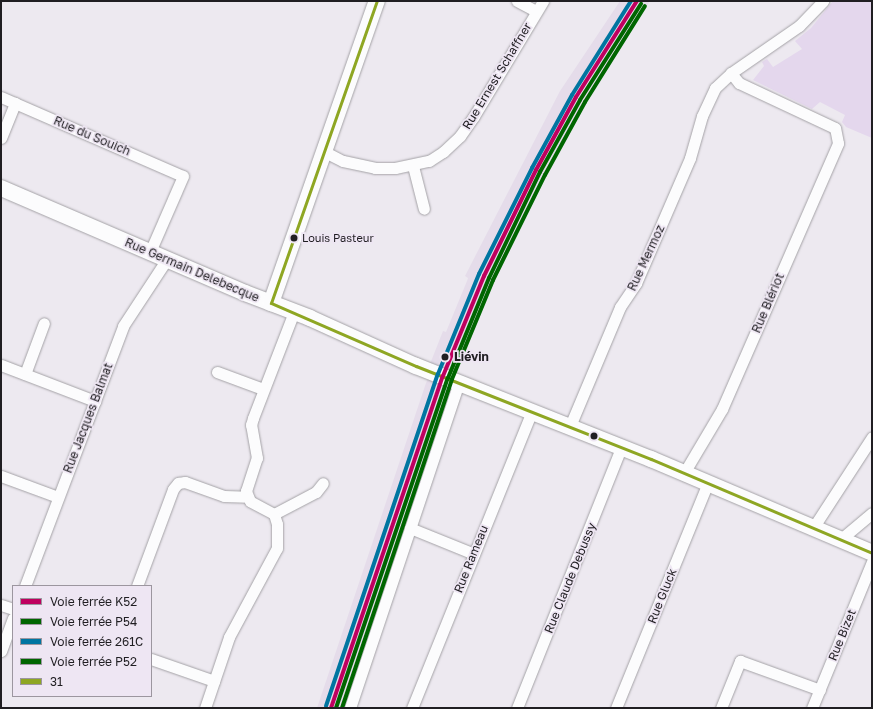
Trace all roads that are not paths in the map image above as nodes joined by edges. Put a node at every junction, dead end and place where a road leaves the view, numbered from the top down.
1 (377, 1) edge
2 (517, 1) edge
3 (542, 1) edge
4 (823, 1) edge
5 (536, 12) junction
6 (731, 73) junction
7 (1, 98) edge
8 (15, 104) junction
9 (1, 138) edge
10 (325, 152) junction
11 (414, 166) junction
12 (1, 188) edge
13 (424, 209) dead end
14 (150, 252) junction
15 (167, 259) junction
16 (272, 303) junction
17 (294, 312) junction
18 (44, 323) dead end
19 (1, 365) edge
20 (217, 372) dead end
21 (24, 374) junction
22 (459, 383) junction
23 (264, 388) junction
24 (95, 400) junction
25 (532, 411) junction
26 (570, 426) junction
27 (872, 437) edge
28 (621, 448) junction
29 (684, 473) junction
30 (1, 476) edge
31 (323, 483) dead end
32 (708, 483) junction
33 (58, 497) junction
34 (247, 497) junction
35 (872, 513) edge
36 (274, 514) junction
37 (410, 528) junction
38 (813, 528) junction
39 (841, 539) junction
40 (872, 553) edge
41 (474, 554) junction
42 (872, 562) edge
43 (25, 585) edge
44 (137, 585) edge
45 (1, 605) edge
46 (12, 609) edge
47 (12, 621) edge
48 (1, 651) edge
49 (152, 659) edge
50 (214, 681) junction
51 (820, 690) junction
52 (205, 708) edge
53 (350, 708) edge
54 (412, 708) edge
55 (517, 708) edge
56 (616, 708) edge
57 (721, 708) edge
58 (812, 708) edge

1 - 10 street
2 - 5 street, Rue Ernest Schaffner
3 - 5 street, Rue Ernest Schaffner
4 - 6 street
5 - 11 street, Rue Ernest Schaffner
6 - 26 street, Rue Mermoz
6 - 29 street, Rue Blériot
7 - 8 street, Rue du Souich
8 - 9 street
8 - 14 street, Rue du Souich
10 - 11 street, Rue Ernest Schaffner
10 - 16 street
11 - 13 street
12 - 14 street, Rue Germain Delebecque
14 - 15 street, Rue Germain Delebecque
15 - 16 street, Rue Germain Delebecque
15 - 24 street, Rue Jacques Balmat
16 - 17 street, Rue Germain Delebecque
17 - 22 street, Rue Germain Delebecque
17 - 23 street
18 - 21 street
19 - 21 street
20 - 23 street
21 - 24 street
22 - 25 street, Rue Germain Delebecque
22 - 37 street
23 - 34 street
24 - 33 street, Rue Jacques Balmat
25 - 26 street, Rue Germain Delebecque
25 - 41 street, Rue Rameau
26 - 28 street, Rue Germain Delebecque
27 - 38 street
28 - 29 street, Rue Germain Delebecque
28 - 55 street, Rue Claude Debussy
29 - 32 street, Rue Germain Delebecque
30 - 33 street
31 - 36 street
32 - 38 street, Rue Germain Delebecque
32 - 56 street, Rue Gluck
33 - 43 street, Rue Jacques Balmat
34 - 36 street
34 - 44 street
35 - 39 street
36 - 50 street
37 - 41 street
37 - 53 street
38 - 39 street, Rue Germain Delebecque
39 - 40 street, Rue Germain Delebecque
41 - 54 street, Rue Rameau
42 - 51 street, Rue Bizet
45 - 46 street
47 - 48 street
49 - 50 street
50 - 52 street
51 - 57 street
51 - 58 street, Rue Bizet

